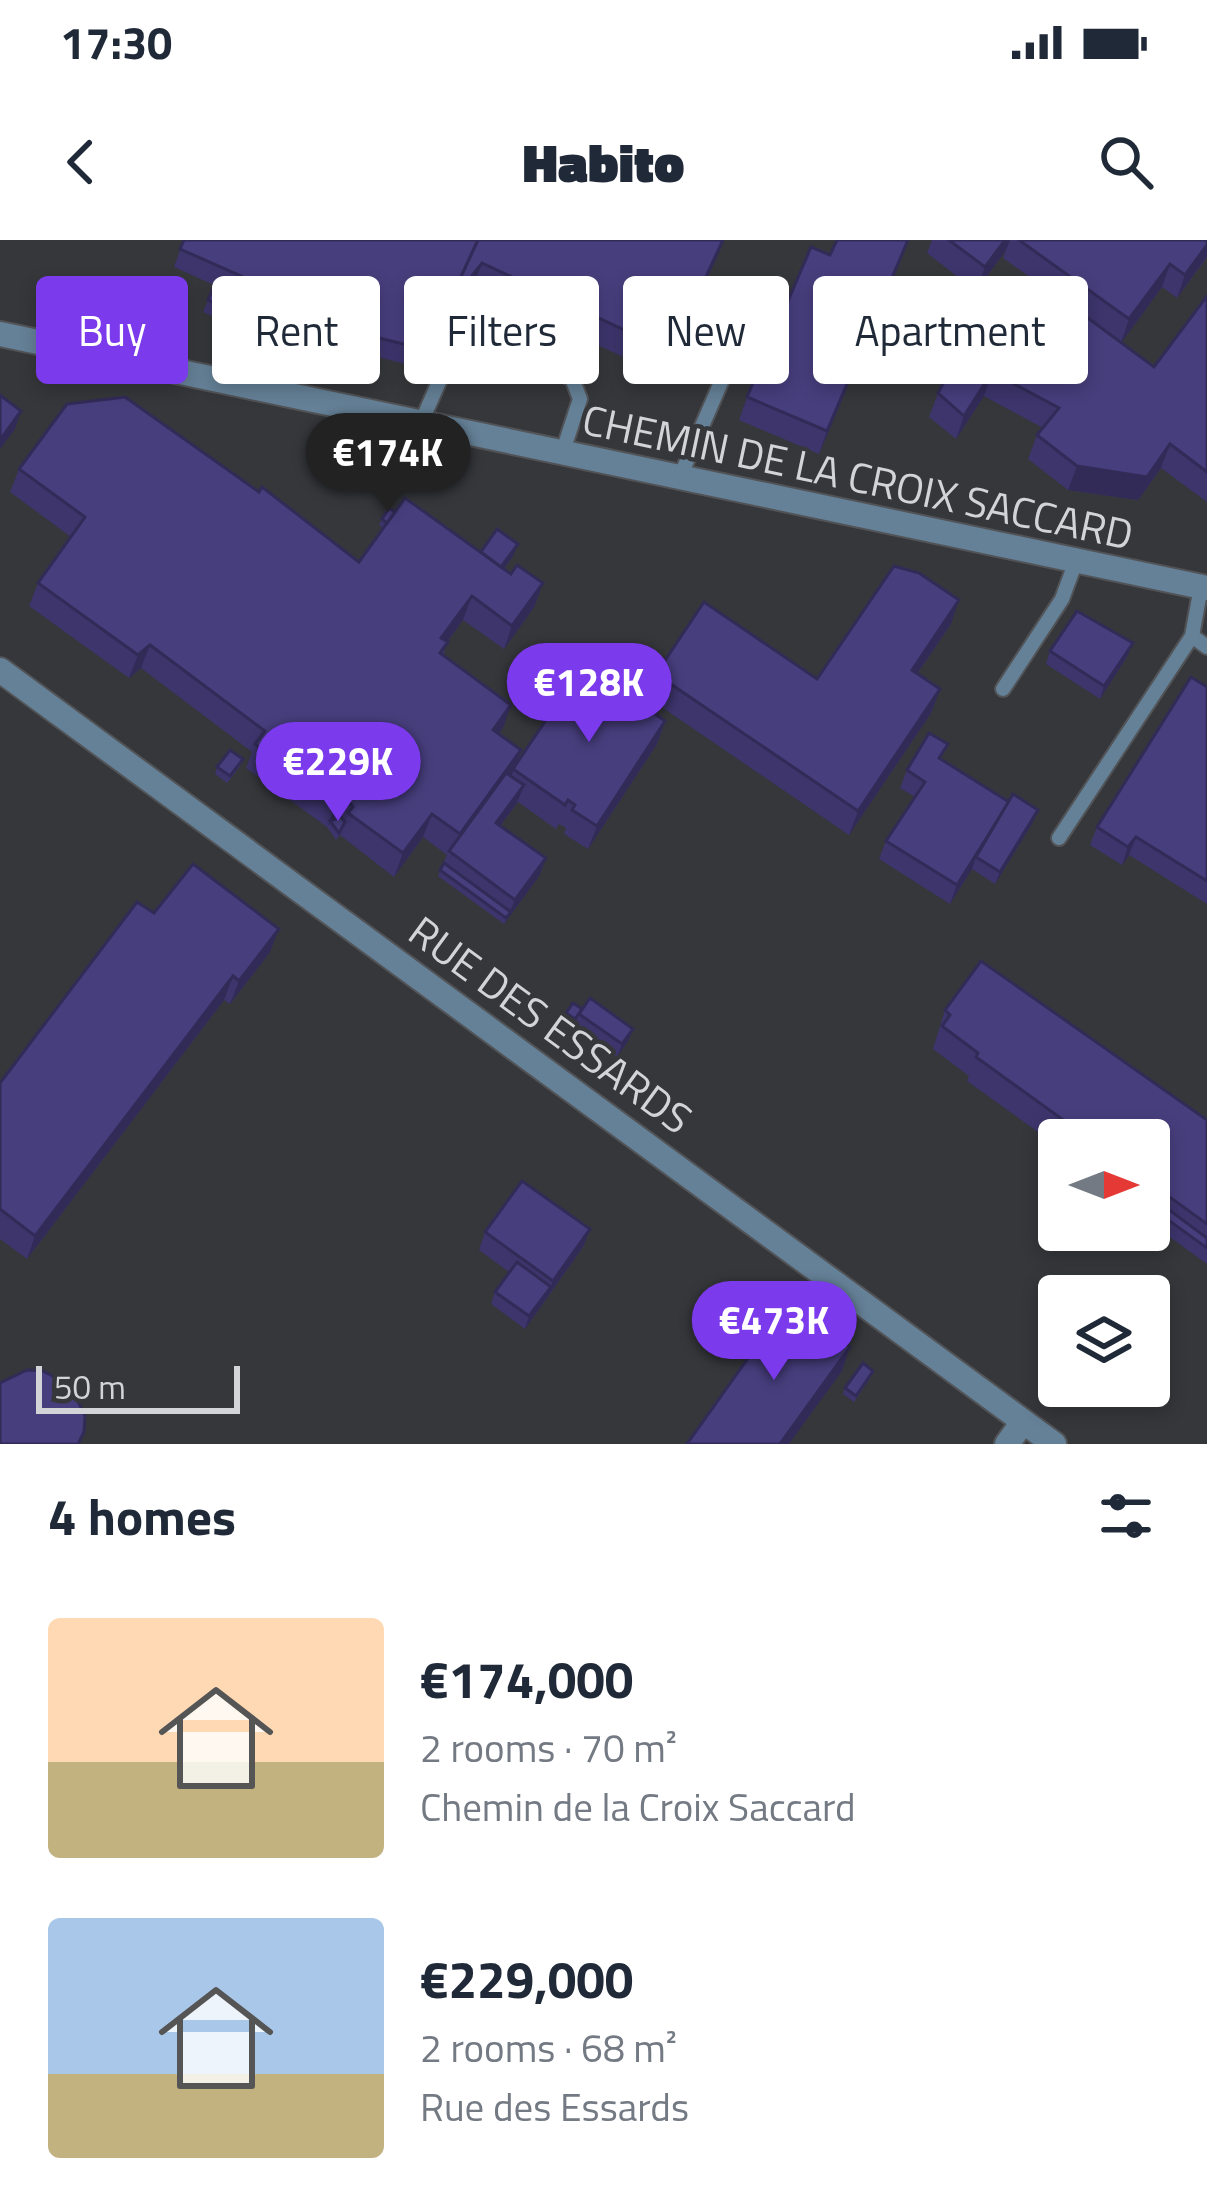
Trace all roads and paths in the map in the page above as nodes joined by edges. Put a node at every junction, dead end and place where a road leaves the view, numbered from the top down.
1 (0, 334) edge
2 (720, 384) edge
3 (420, 425) junction
4 (562, 454) junction
5 (679, 478) junction
6 (1076, 561) junction
7 (1204, 588) edge
8 (1192, 636) junction
9 (1207, 646) edge
10 (0, 670) edge
11 (1003, 689) dead end
12 (1059, 838) dead end
13 (1023, 1422) junction
14 (1007, 1444) edge
15 (1054, 1444) edge

1 - 3 street, CHEMIN DE LA CROIX SACCARD
2 - 5 lane
3 - 4 street, CHEMIN DE LA CROIX SACCARD
3 - 4 lane
4 - 5 street, CHEMIN DE LA CROIX SACCARD
5 - 6 street, CHEMIN DE LA CROIX SACCARD
6 - 7 street, CHEMIN DE LA CROIX SACCARD
6 - 11 lane
7 - 8 lane
8 - 9 lane
8 - 12 lane
10 - 13 street, RUE DES ESSARDS
13 - 14 street
13 - 15 street, RUE DES ESSARDS

